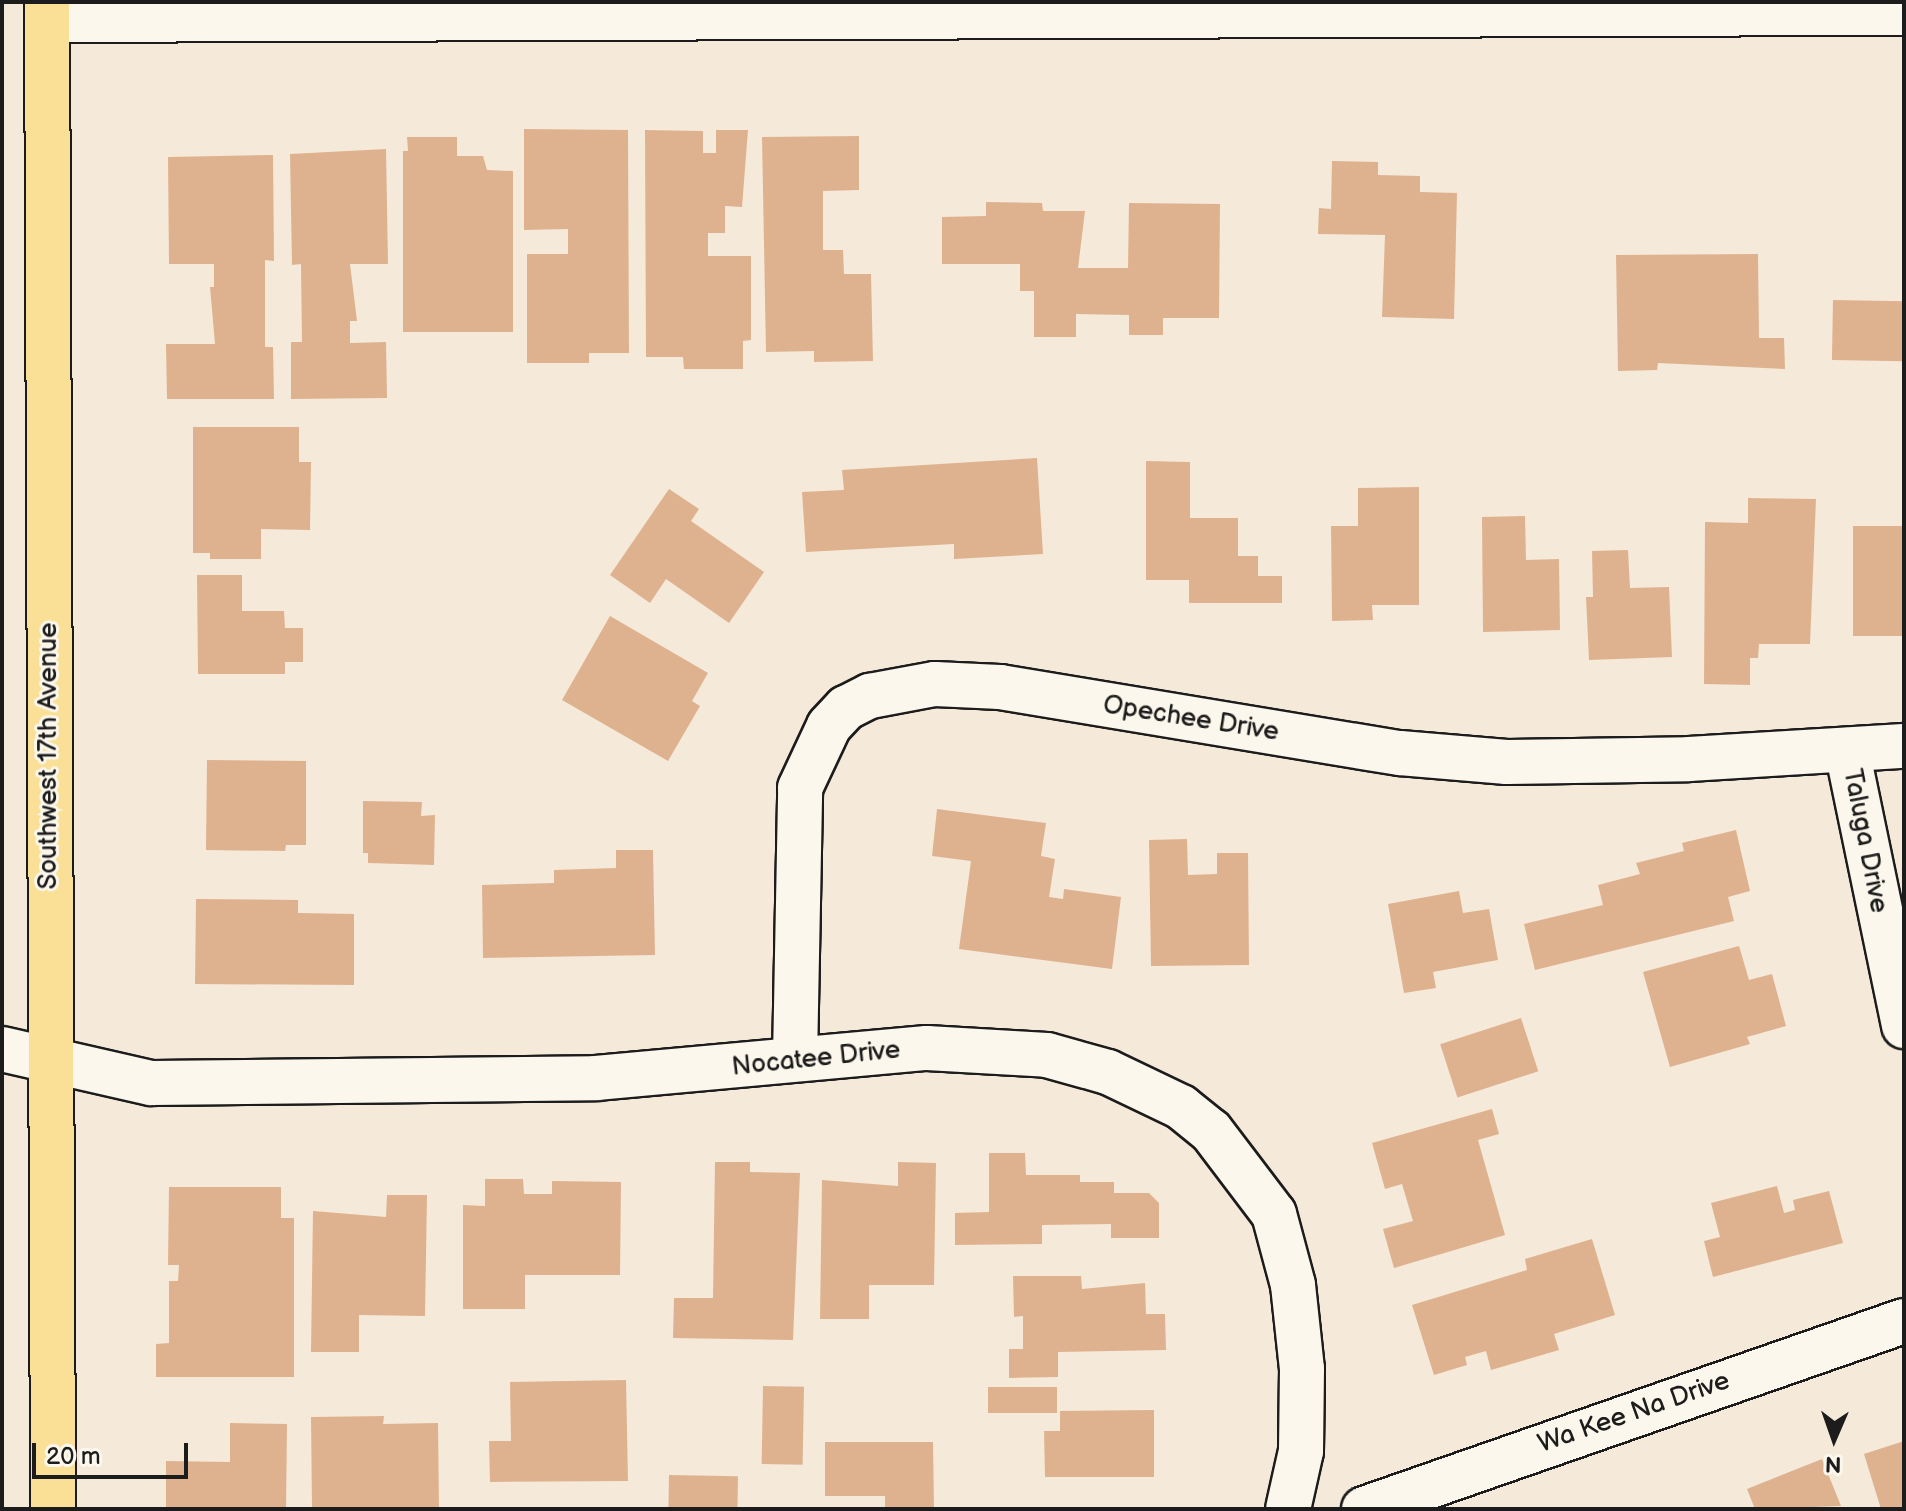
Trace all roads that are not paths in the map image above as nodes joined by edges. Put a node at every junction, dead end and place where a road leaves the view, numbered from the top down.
1 (48, 11) edge
2 (1904, 13) edge
3 (1904, 746) edge
4 (1847, 750) junction
5 (1904, 1026) edge
6 (2, 1049) edge
7 (795, 1059) junction
8 (50, 1060) junction
9 (1904, 1321) edge
10 (53, 1509) edge
11 (1288, 1509) edge
12 (1364, 1509) edge

1 - 2 street
1 - 8 main road, Southwest 17th Avenue
3 - 4 street, Opechee Drive
4 - 5 street, Taluga Drive
4 - 7 street, Opechee Drive
6 - 8 street, Nocatee Drive
7 - 8 street, Nocatee Drive
7 - 11 street, Nocatee Drive
8 - 10 main road, Southwest 17th Avenue
9 - 12 street, Wa Kee Na Drive

